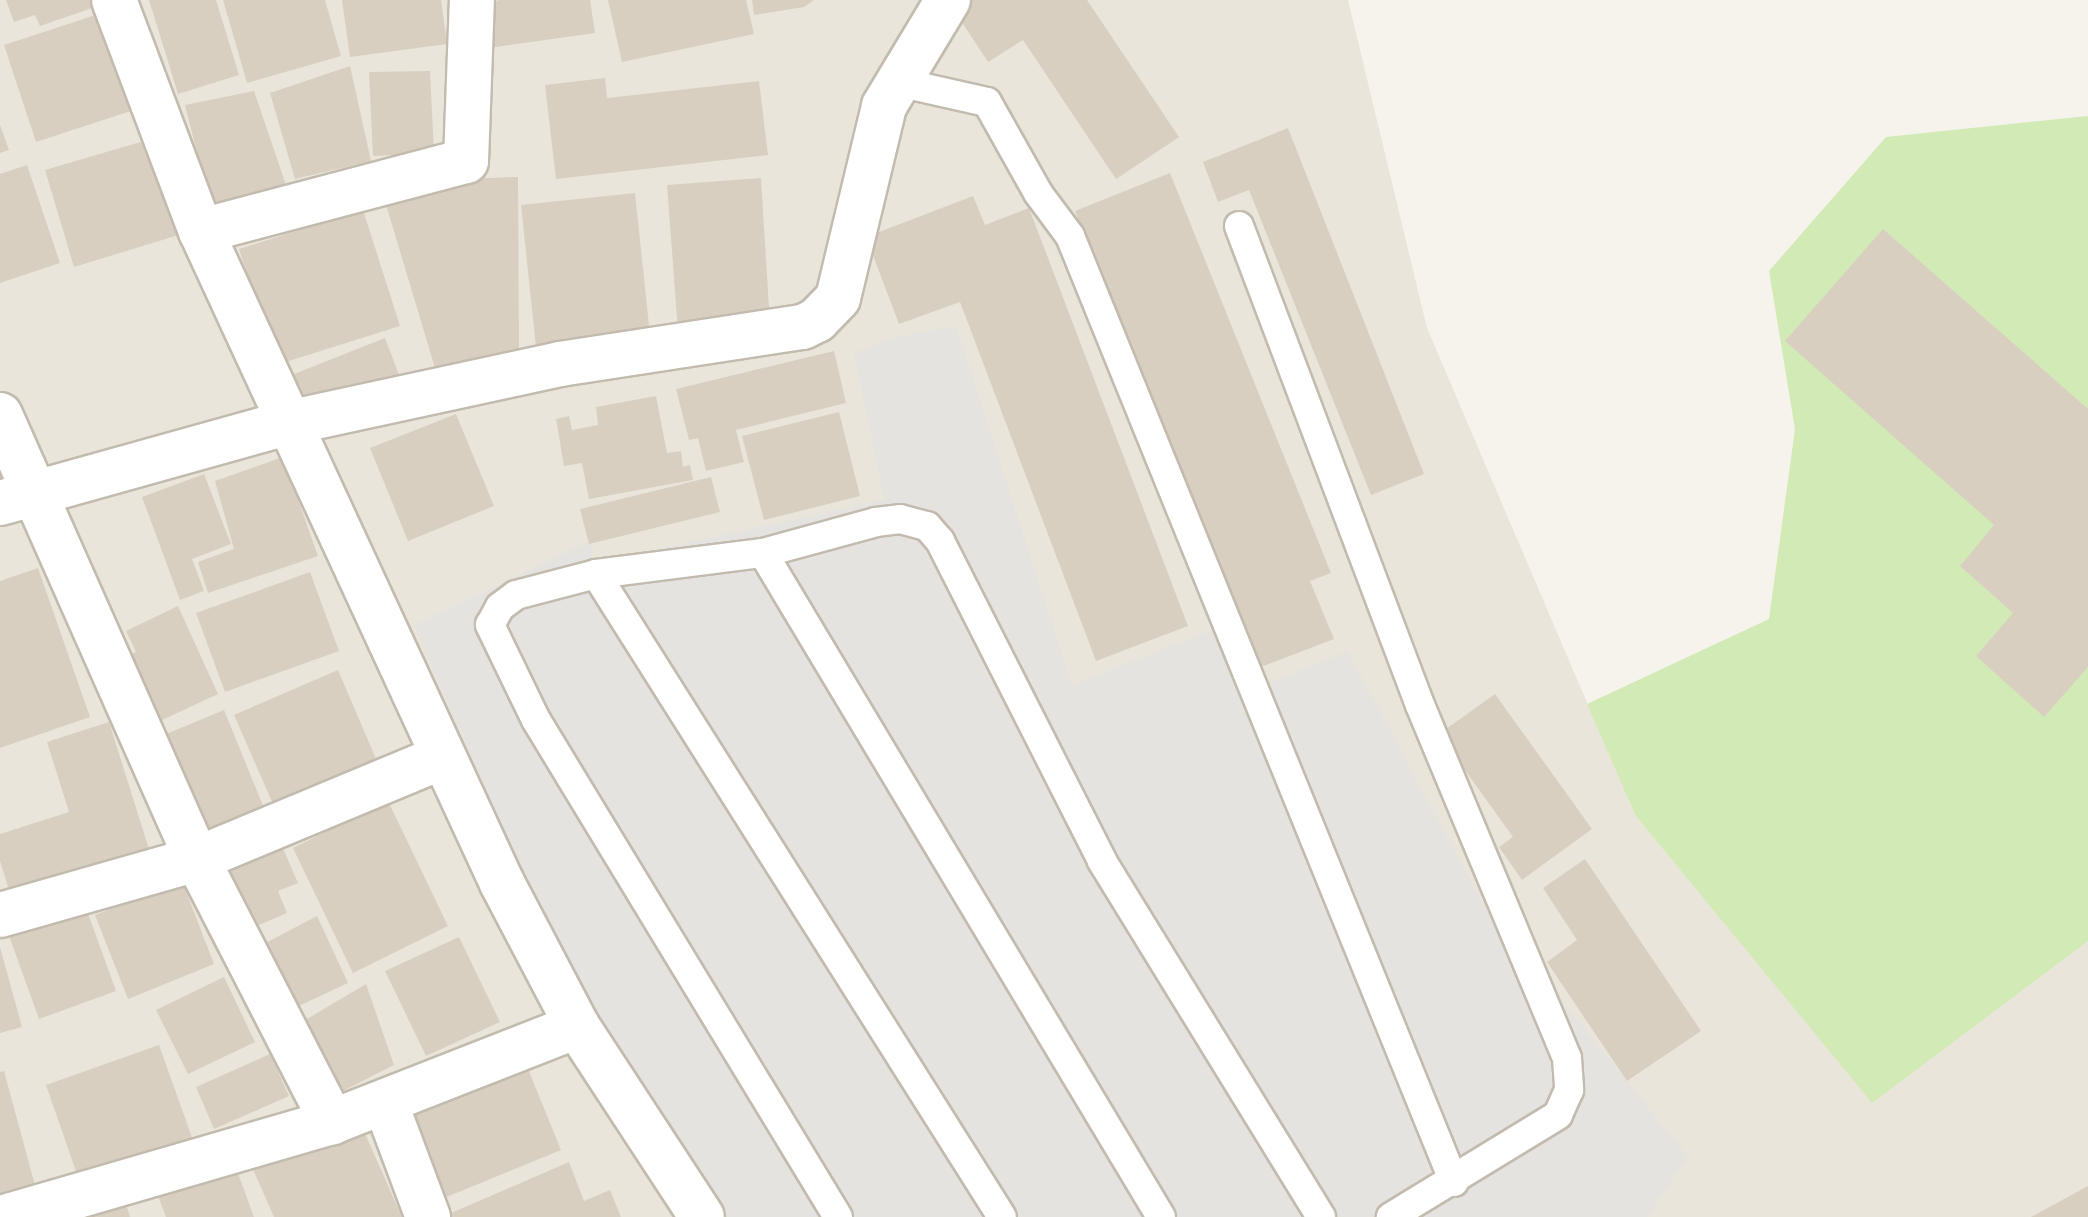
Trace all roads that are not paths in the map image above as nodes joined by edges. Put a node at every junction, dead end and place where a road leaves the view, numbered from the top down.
1 (114, 0) edge
2 (472, 0) edge
3 (948, 0) edge
4 (898, 82) junction
5 (1239, 226) dead end
6 (201, 231) junction
7 (0, 415) edge
8 (287, 423) junction
9 (17, 497) edge
10 (763, 553) junction
11 (596, 574) junction
12 (442, 757) junction
13 (197, 859) junction
14 (0, 915) edge
15 (577, 1026) junction
16 (385, 1102) junction
17 (332, 1122) junction
18 (1454, 1182) junction
19 (23, 1215) edge
20 (428, 1217) edge
21 (702, 1217) edge
22 (838, 1217) edge
23 (1002, 1217) edge
24 (1161, 1217) edge
25 (1321, 1217) edge
26 (1391, 1217) edge

1 - 6 street
2 - 6 street
3 - 4 street
4 - 8 street
4 - 18 lane
5 - 18 lane
6 - 8 street
7 - 9 street
8 - 9 street
8 - 12 street
9 - 13 street
10 - 11 lane
10 - 24 lane
10 - 25 lane
11 - 22 lane
11 - 23 lane
12 - 13 street
12 - 15 street
13 - 14 street
13 - 17 street
15 - 16 street
15 - 21 street
16 - 17 street
16 - 20 street
17 - 19 street
18 - 26 lane

